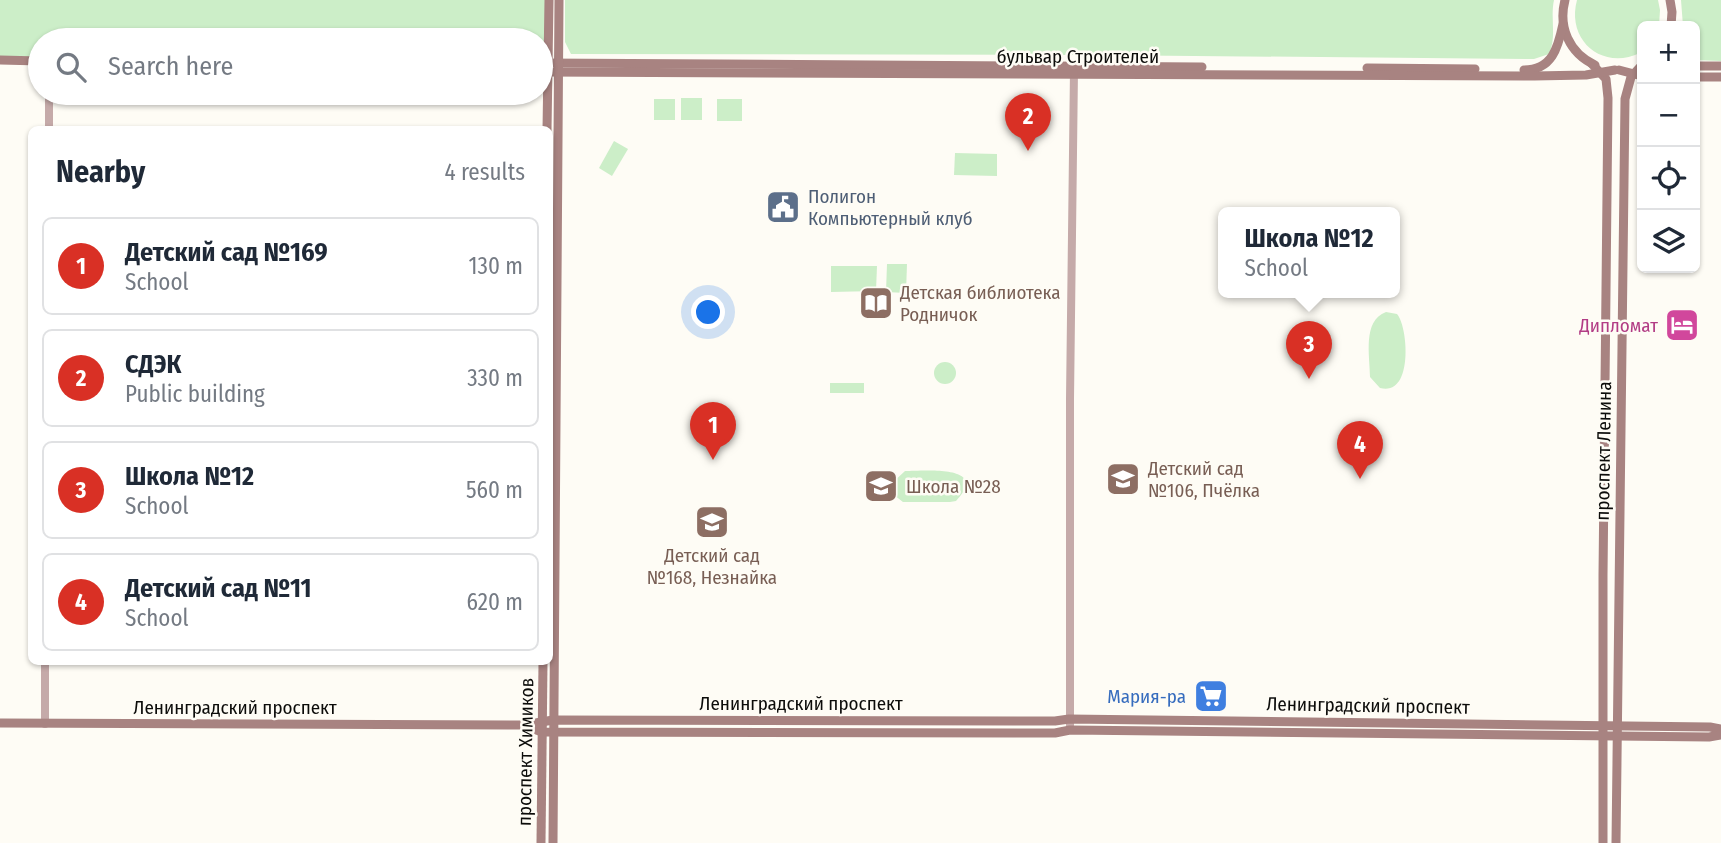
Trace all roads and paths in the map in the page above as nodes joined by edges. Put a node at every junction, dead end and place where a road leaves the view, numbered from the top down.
1 (549, 0) edge
2 (559, 0) edge
3 (1565, 0) edge
4 (1670, 0) edge
5 (1671, 21) edge
6 (1563, 24) junction
7 (547, 28) edge
8 (0, 60) edge
9 (28, 61) edge
10 (1592, 64) junction
11 (1637, 65) edge
12 (0, 66) edge
13 (28, 66) edge
14 (1700, 66) edge
15 (1721, 66) edge
16 (553, 68) edge
17 (558, 68) junction
18 (1074, 70) junction
19 (1617, 70) junction
20 (1602, 74) junction
21 (1637, 75) edge
22 (1700, 77) edge
23 (1721, 77) edge
24 (49, 105) edge
25 (546, 105) edge
26 (49, 126) edge
27 (547, 126) edge
28 (45, 665) edge
29 (543, 665) edge
30 (1069, 719) junction
31 (543, 720) junction
32 (553, 720) junction
33 (0, 723) edge
34 (45, 724) junction
35 (524, 725) junction
36 (1603, 729) junction
37 (1617, 729) junction
38 (1721, 729) edge
39 (1070, 730) junction
40 (542, 732) junction
41 (553, 732) junction
42 (1721, 735) edge
43 (541, 843) edge
44 (553, 843) edge
45 (1603, 843) edge
46 (1616, 843) edge

1 - 7 main road
2 - 17 main road, проспект Химиков
3 - 6 main road
4 - 5 main road
6 - 10 main road
6 - 18 main road, бульвар Строителей
8 - 9 main road
10 - 19 main road
10 - 20 main road
11 - 19 main road, бульвар Строителей
12 - 13 main road
14 - 15 main road
16 - 17 main road, бульвар Строителей
17 - 18 main road, бульвар Строителей
17 - 32 main road, проспект Химиков
18 - 20 main road, бульвар Строителей
18 - 30 street
19 - 20 main road, бульвар Строителей
19 - 21 main road
20 - 36 main road, проспект Ленина
21 - 37 main road, проспект Ленина
22 - 23 main road
24 - 26 street
25 - 27 main road
28 - 34 street
29 - 31 main road, проспект Химиков
30 - 32 main road, Ленинградский проспект
30 - 36 main road, Ленинградский проспект
30 - 39 street
31 - 32 main road, Ленинградский проспект
31 - 35 main road, Ленинградский проспект
31 - 40 main road, проспект Химиков
32 - 41 main road, проспект Химиков
33 - 34 main road, Ленинградский проспект
34 - 35 main road, Ленинградский проспект
35 - 40 main road
36 - 37 main road
36 - 39 main road, Ленинградский проспект
36 - 45 main road, проспект Ленина
37 - 38 main road
37 - 42 main road
37 - 46 main road, проспект Ленина
39 - 41 main road, Ленинградский проспект
40 - 41 main road, Ленинградский проспект
40 - 43 main road, проспект Химиков
41 - 44 main road, проспект Химиков

